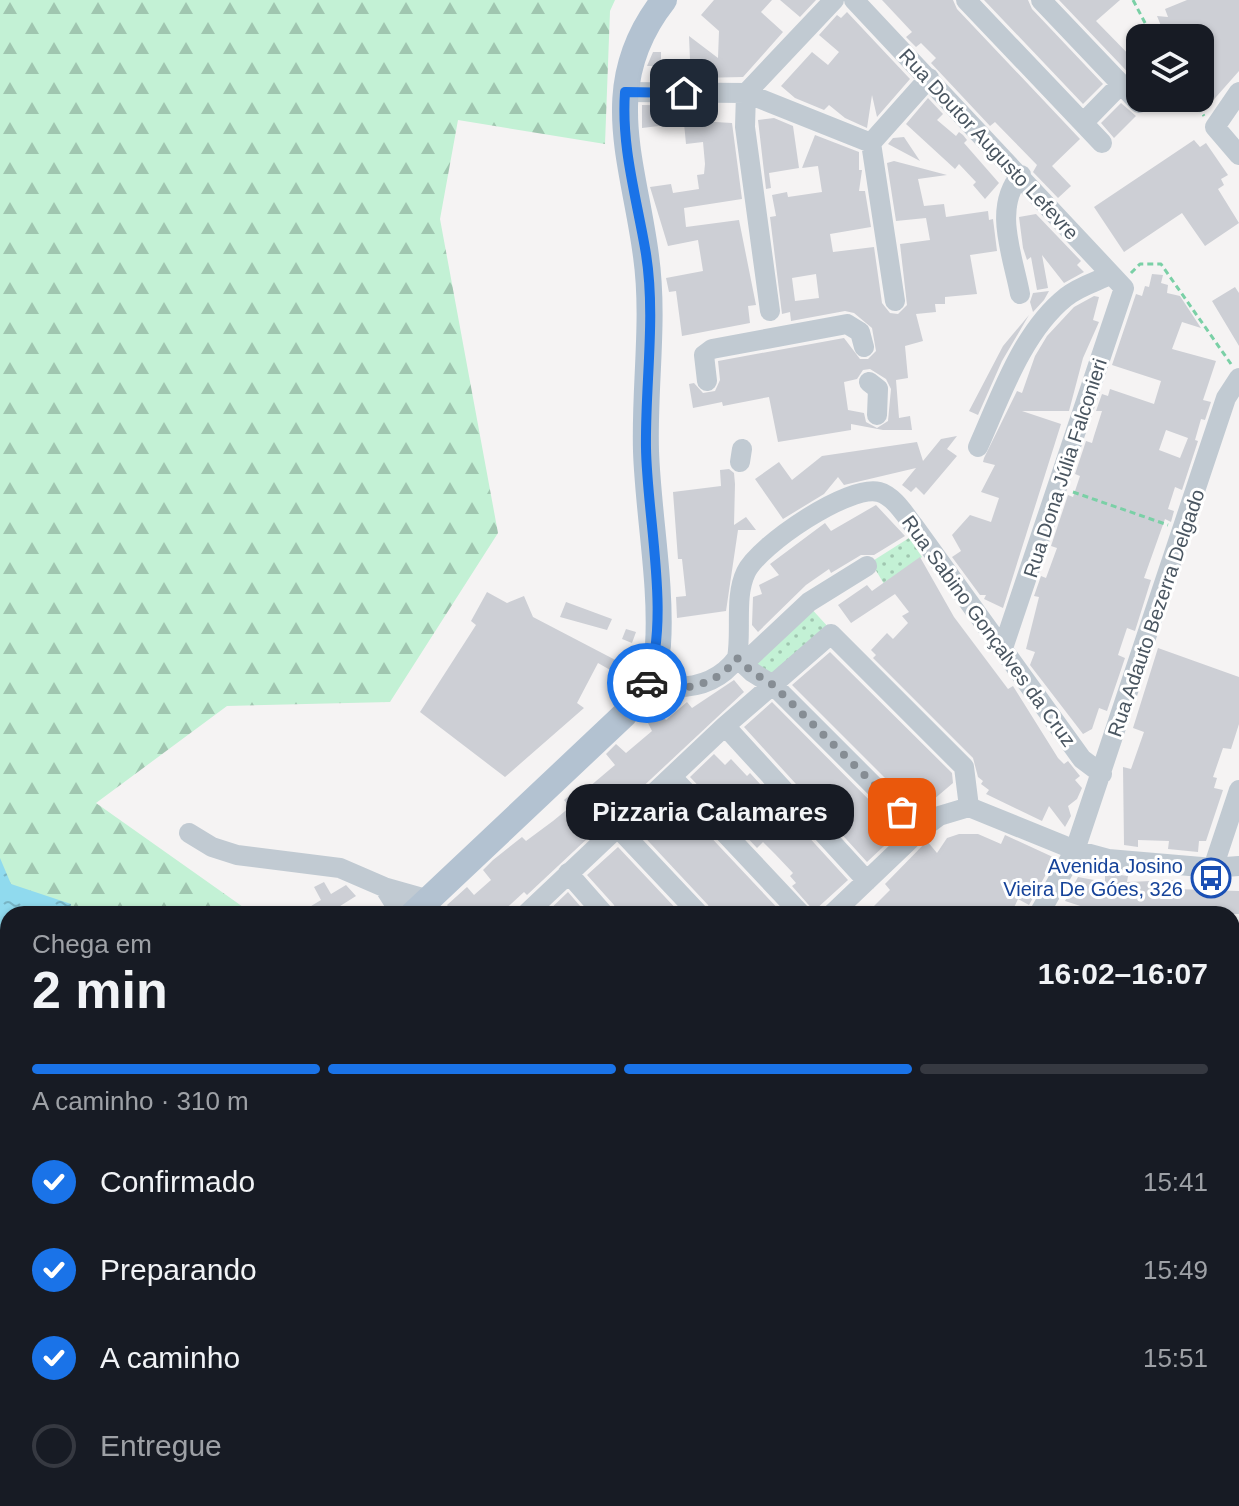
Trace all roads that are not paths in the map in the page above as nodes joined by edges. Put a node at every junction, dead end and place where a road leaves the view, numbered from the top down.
1 (664, 0) edge
2 (834, 0) edge
3 (854, 0) edge
4 (966, 0) edge
5 (1041, 0) edge
6 (929, 78) junction
7 (1121, 84) junction
8 (1126, 89) edge
9 (625, 92) junction
10 (1239, 92) edge
11 (746, 93) junction
12 (1083, 123) junction
13 (871, 143) junction
14 (1102, 143) dead end
15 (1239, 155) edge
16 (1021, 175) junction
17 (1117, 281) junction
18 (1020, 294) dead end
19 (895, 301) dead end
20 (770, 311) dead end
21 (864, 347) dead end
22 (1239, 378) edge
23 (707, 381) dead end
24 (869, 382) dead end
25 (877, 415) dead end
26 (978, 447) dead end
27 (867, 566) dead end
28 (1003, 648) junction
29 (740, 661) junction
30 (647, 684) junction
31 (773, 685) junction
32 (725, 726) junction
33 (1102, 774) junction
34 (672, 777) junction
35 (1239, 790) edge
36 (969, 807) junction
37 (617, 827) junction
38 (919, 831) junction
39 (189, 833) dead end
40 (1075, 850) junction
41 (1239, 866) edge
42 (1213, 868) junction
43 (568, 873) junction
44 (867, 881) junction
45 (384, 887) junction
46 (411, 906) edge
47 (411, 906) edge
48 (421, 906) edge
49 (534, 906) edge
50 (597, 906) edge
51 (691, 906) edge
52 (793, 906) edge
53 (840, 906) edge
54 (1044, 906) edge

1 - 9 main road
2 - 11 street
3 - 6 street, Rua Doutor Augusto Lefevre
4 - 12 street
5 - 7 street
6 - 13 street
6 - 16 street, Rua Doutor Augusto Lefevre
7 - 8 street
7 - 12 street
9 - 11 street
9 - 30 main road
10 - 15 street
11 - 13 street
11 - 20 street
12 - 14 street
13 - 19 street
16 - 17 street, Rua Doutor Augusto Lefevre
16 - 18 street
17 - 26 street
17 - 28 street, Rua Dona Júlia Falconieri
21 - 23 street
22 - 33 street, Rua Adauto Bezerra Delgado
24 - 25 street
27 - 29 street
28 - 29 street, Rua Sabino Gonçalves da Cruz
28 - 33 street, Rua Sabino Gonçalves da Cruz
29 - 30 street
29 - 31 street
30 - 48 main road
31 - 32 street
31 - 36 street
31 - 38 street
32 - 34 street
32 - 44 street
33 - 40 street, Rua Adauto Bezerra Delgado
34 - 37 street
34 - 52 street
35 - 42 street
36 - 38 street
36 - 40 street
37 - 43 street
37 - 51 street
38 - 44 street
39 - 45 street
40 - 42 street
40 - 54 street, Rua Adauto Bezerra Delgado
41 - 42 street
43 - 49 street
43 - 50 street
44 - 53 street
45 - 46 street
45 - 47 street

